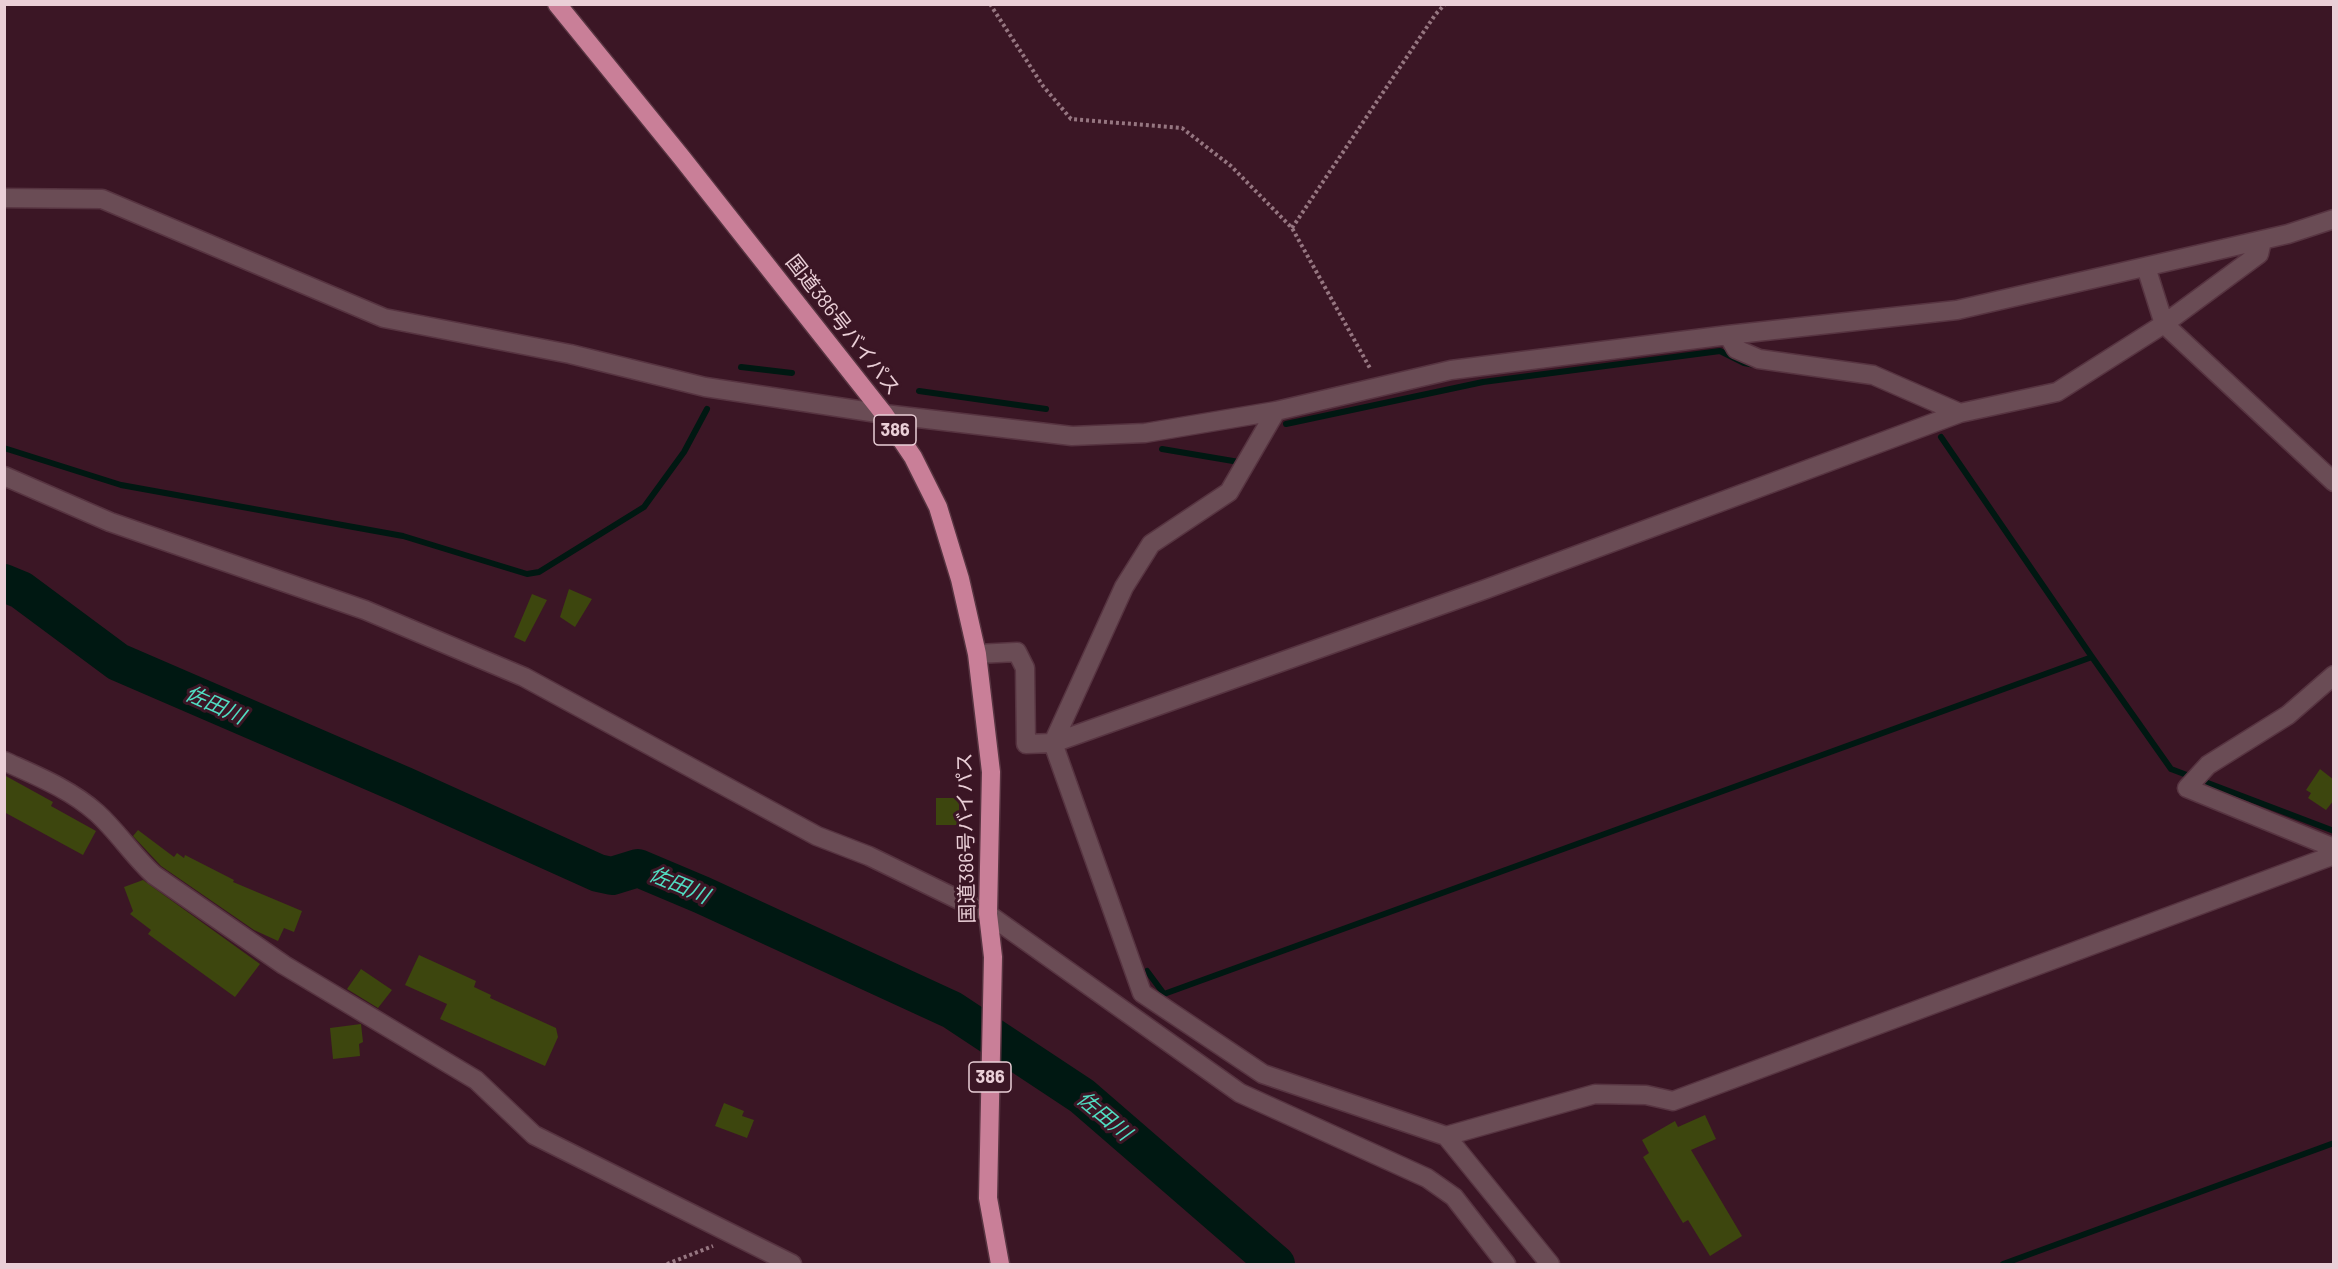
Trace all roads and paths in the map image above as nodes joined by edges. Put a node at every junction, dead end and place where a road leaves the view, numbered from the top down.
1 (557, 4) edge
2 (990, 4) edge
3 (1445, 4) edge
4 (4, 198) edge
5 (2334, 219) edge
6 (1292, 228) junction
7 (2262, 241) junction
8 (2146, 267) junction
9 (2164, 324) junction
10 (1728, 335) junction
11 (1381, 387) junction
12 (1276, 411) junction
13 (1960, 413) junction
14 (884, 414) junction
15 (4, 476) edge
16 (2334, 482) edge
17 (977, 654) junction
18 (2334, 675) edge
19 (1053, 743) junction
20 (4, 761) edge
21 (2334, 848) edge
22 (2334, 855) edge
23 (988, 914) junction
24 (1446, 1136) junction
25 (739, 1237) junction
26 (667, 1264) edge
27 (792, 1264) edge
28 (1000, 1264) edge
29 (1506, 1264) edge
30 (1551, 1264) edge

1 - 14 highway, 国道386号バイパス / 386
2 - 6 path
3 - 6 path
4 - 14 street
5 - 7 street
6 - 11 path
7 - 8 street
7 - 9 street
8 - 9 street
8 - 10 street
9 - 13 street
9 - 16 street
10 - 11 street
10 - 13 street
11 - 12 street
12 - 14 street
12 - 19 street
13 - 19 street
14 - 17 highway, 国道386号バイパス / 386
15 - 23 street
17 - 19 street
17 - 23 highway, 国道386号バイパス / 386
18 - 21 street
19 - 24 street
20 - 25 street
22 - 24 street
23 - 28 highway, 国道386号バイパス / 386
23 - 29 street
24 - 30 street
25 - 26 path
25 - 27 street

